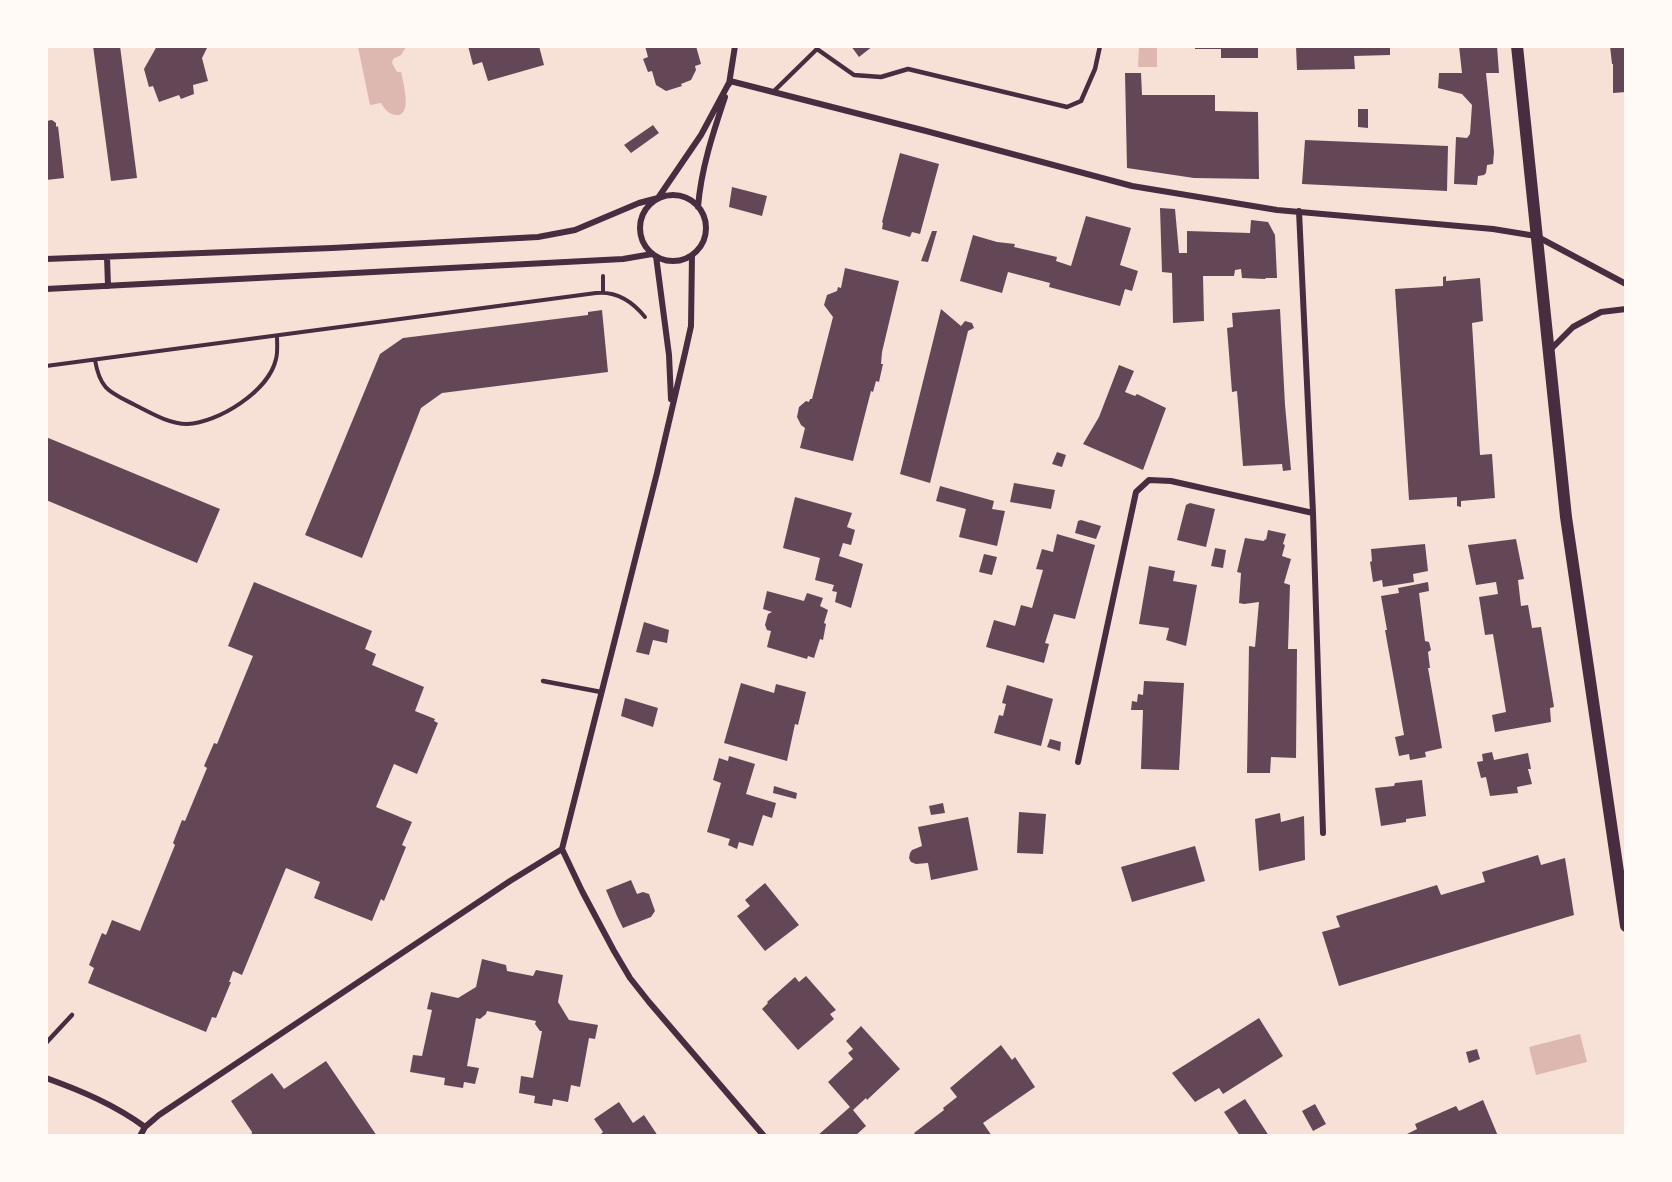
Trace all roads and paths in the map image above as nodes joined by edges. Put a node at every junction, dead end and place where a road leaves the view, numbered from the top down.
1 (735, 46) edge
2 (1100, 46) edge
3 (1517, 46) edge
4 (730, 81) junction
5 (773, 92) junction
6 (657, 198) junction
7 (698, 207) junction
8 (1299, 212) junction
9 (1536, 236) junction
10 (654, 255) junction
11 (692, 255) junction
12 (107, 257) junction
13 (46, 259) edge
14 (1626, 284) edge
15 (108, 286) junction
16 (46, 289) edge
17 (1626, 309) edge
18 (666, 327) junction
19 (278, 336) junction
20 (1550, 351) junction
21 (95, 360) junction
22 (46, 366) edge
23 (672, 409) junction
24 (1313, 513) junction
25 (543, 681) dead end
26 (601, 692) junction
27 (1078, 762) dead end
28 (1323, 833) dead end
29 (562, 849) junction
30 (1626, 926) edge
31 (72, 1015) dead end
32 (46, 1042) edge
33 (46, 1078) edge
34 (145, 1127) junction
35 (140, 1136) edge
36 (764, 1136) edge

1 - 4 street
2 - 5 lane
3 - 9 main road
4 - 5 street
4 - 6 street
4 - 7 street
5 - 8 street
6 - 7 street
6 - 10 street
6 - 12 street
7 - 11 street
8 - 9 street
8 - 24 street
9 - 14 street
9 - 20 main road
10 - 11 street
10 - 15 street
10 - 18 street
11 - 23 street
12 - 13 street
12 - 15 street
15 - 16 street
17 - 20 street
18 - 19 path
18 - 23 street
19 - 21 path
19 - 21 path
20 - 30 main road
21 - 22 path
23 - 26 street
24 - 27 street
24 - 28 street
25 - 26 lane
26 - 29 street
29 - 34 street
29 - 36 street
31 - 32 lane
33 - 34 street
34 - 35 street

